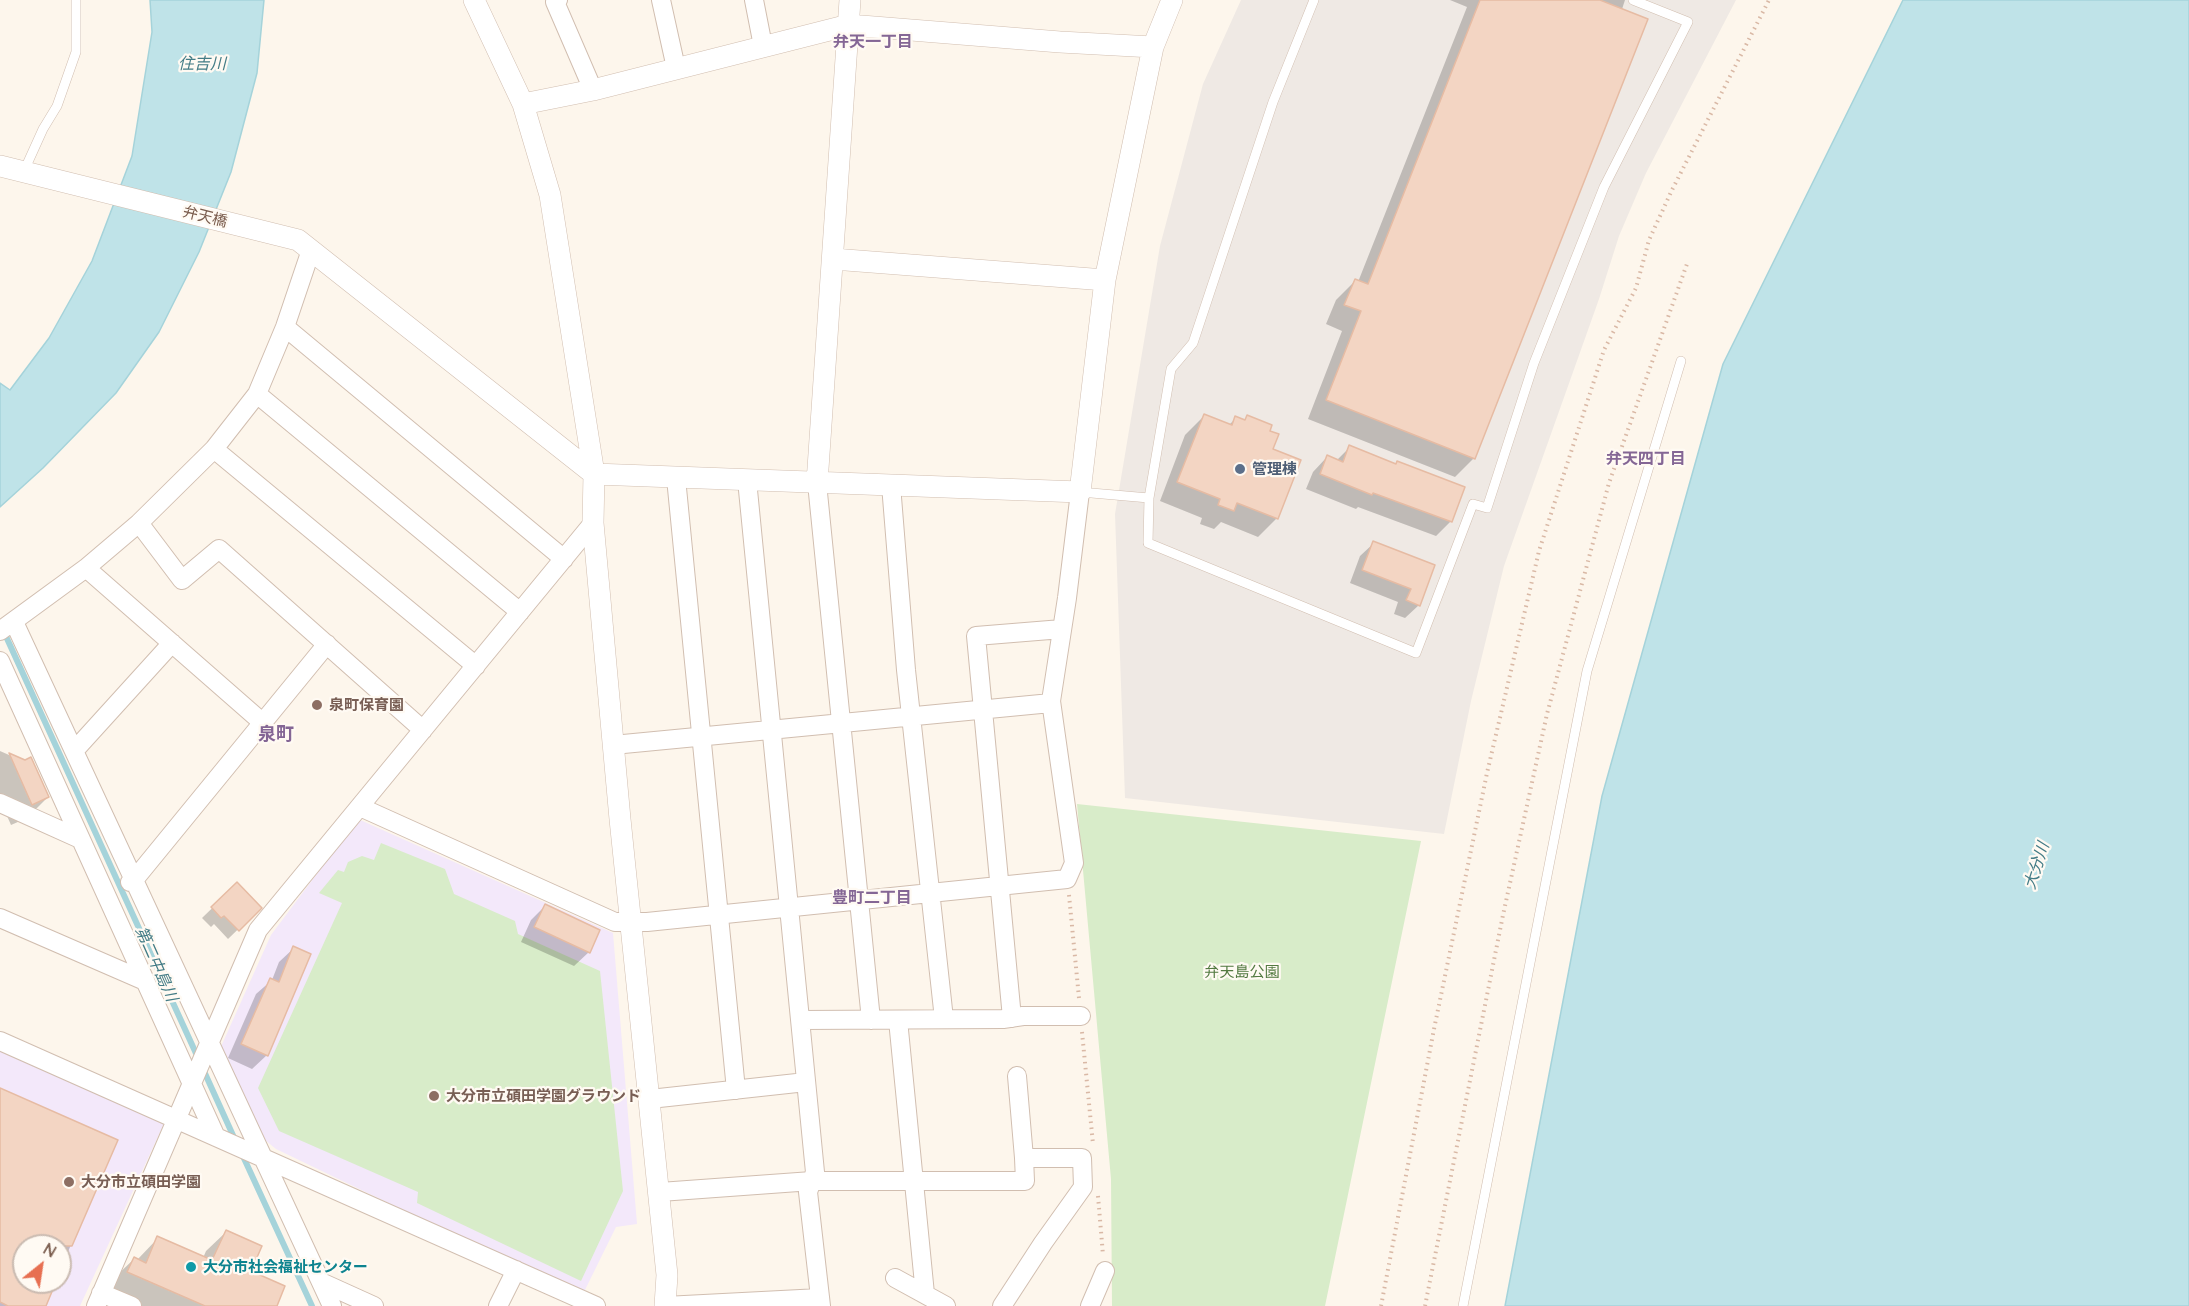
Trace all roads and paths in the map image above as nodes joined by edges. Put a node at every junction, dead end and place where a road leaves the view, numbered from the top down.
1 (76, 0) edge
2 (474, 0) edge
3 (558, 0) edge
4 (661, 0) edge
5 (754, 0) edge
6 (850, 0) edge
7 (1172, 0) edge
8 (1314, 0) edge
9 (1633, 0) edge
10 (1769, 0) edge
11 (849, 25) junction
12 (763, 46) junction
13 (1153, 47) junction
14 (676, 68) junction
15 (593, 90) junction
16 (523, 104) junction
17 (0, 166) edge
18 (24, 171) junction
19 (305, 245) junction
20 (832, 260) junction
21 (1688, 261) dead end
22 (1105, 280) junction
23 (285, 327) junction
24 (1681, 361) dead end
25 (257, 394) junction
26 (214, 449) junction
27 (594, 474) junction
28 (676, 478) junction
29 (747, 480) junction
30 (818, 483) junction
31 (891, 485) junction
32 (1080, 492) junction
33 (1149, 498) junction
34 (139, 523) junction
35 (593, 524) junction
36 (564, 558) junction
37 (86, 568) junction
38 (520, 612) junction
39 (7, 627) edge
40 (1062, 629) junction
41 (172, 643) junction
42 (327, 644) junction
43 (0, 661) edge
44 (476, 666) junction
45 (1051, 703) junction
46 (983, 710) junction
47 (911, 717) junction
48 (263, 723) junction
49 (842, 723) junction
50 (423, 730) junction
51 (771, 730) junction
52 (702, 737) junction
53 (613, 745) junction
54 (74, 751) junction
55 (0, 803) edge
56 (360, 807) junction
57 (80, 839) junction
58 (1067, 879) junction
59 (132, 881) junction
60 (1001, 886) junction
61 (930, 894) junction
62 (859, 900) junction
63 (789, 908) junction
64 (719, 915) junction
65 (0, 918) edge
66 (632, 924) junction
67 (145, 981) junction
68 (1081, 1016) junction
69 (1012, 1018) junction
70 (944, 1019) junction
71 (800, 1020) junction
72 (871, 1020) junction
73 (898, 1020) junction
74 (0, 1041) edge
75 (207, 1048) junction
76 (1017, 1076) dead end
77 (195, 1078) junction
78 (806, 1082) junction
79 (736, 1090) junction
80 (650, 1099) junction
81 (176, 1119) junction
82 (220, 1139) junction
83 (1093, 1149) dead end
84 (260, 1156) junction
85 (1024, 1158) junction
86 (812, 1181) junction
87 (914, 1181) junction
88 (660, 1192) junction
89 (1097, 1192) dead end
90 (516, 1270) junction
91 (1105, 1271) joint
92 (896, 1278) dead end
93 (321, 1282) junction
94 (925, 1294) junction
95 (99, 1300) edge
96 (820, 1302) edge
97 (132, 1306) edge
98 (332, 1306) edge
99 (374, 1306) edge
100 (498, 1306) edge
101 (596, 1306) edge
102 (665, 1306) edge
103 (946, 1306) edge
104 (1002, 1306) edge
105 (1090, 1306) edge
106 (1381, 1306) edge
107 (1425, 1306) edge
108 (1463, 1306) edge

1 - 18 lane
2 - 16 street
3 - 15 street
4 - 14 street
5 - 12 street
6 - 11 street
7 - 13 street
8 - 33 lane
9 - 33 lane
10 - 106 path
11 - 12 street
11 - 13 street
11 - 20 street
12 - 14 street
13 - 22 street
14 - 15 street
15 - 16 street
16 - 27 street
17 - 18 street, 弁天橋
18 - 19 street, 弁天橋
19 - 23 street
19 - 27 street
20 - 22 street
20 - 30 street
21 - 107 path
22 - 32 street
23 - 25 street
23 - 36 street
24 - 108 lane
25 - 26 street
25 - 38 street
26 - 34 street
26 - 44 street
27 - 28 street
27 - 35 street
28 - 29 street
28 - 52 street
29 - 30 street
29 - 51 street
30 - 31 street
30 - 49 street
31 - 32 street
31 - 47 street
32 - 33 lane
32 - 40 street
34 - 37 street
34 - 42 street
35 - 36 street
35 - 53 street
36 - 38 street
37 - 39 street
37 - 41 street
38 - 44 street
39 - 54 street
40 - 45 street
40 - 46 street
41 - 48 street
41 - 54 street
42 - 48 street
42 - 50 street
43 - 57 street
44 - 50 street
45 - 46 street
45 - 58 street
46 - 47 street
46 - 60 street
47 - 49 street
47 - 61 street
48 - 59 street
49 - 51 street
49 - 62 street
50 - 56 street
51 - 52 street
51 - 63 street
52 - 53 street
52 - 64 street
53 - 66 street
54 - 59 street
55 - 57 street
56 - 66 street
56 - 75 street
57 - 67 street
58 - 60 street
58 - 68 path
59 - 75 street
60 - 61 street
60 - 69 street
61 - 62 street
61 - 70 street
62 - 63 street
62 - 72 street
63 - 64 street
63 - 71 street
64 - 66 street
64 - 79 street
65 - 67 street
66 - 80 street
67 - 77 street
68 - 69 street
68 - 83 path
69 - 70 street
70 - 73 street
71 - 72 street
71 - 78 street
72 - 73 street
73 - 87 street
74 - 81 street
75 - 77 street
75 - 84 street
76 - 85 street
77 - 81 street
77 - 82 street
78 - 79 street
78 - 86 street
79 - 80 street
80 - 88 street
81 - 82 street
81 - 95 street
82 - 84 street
84 - 90 street
84 - 93 street
85 - 87 street
85 - 104 street
86 - 87 street
86 - 88 street
86 - 96 street
87 - 94 street
88 - 102 street
89 - 91 path
90 - 100 street
90 - 101 street
91 - 105 street
92 - 94 street
93 - 98 street
93 - 99 street
94 - 103 street
95 - 97 street
96 - 102 street

